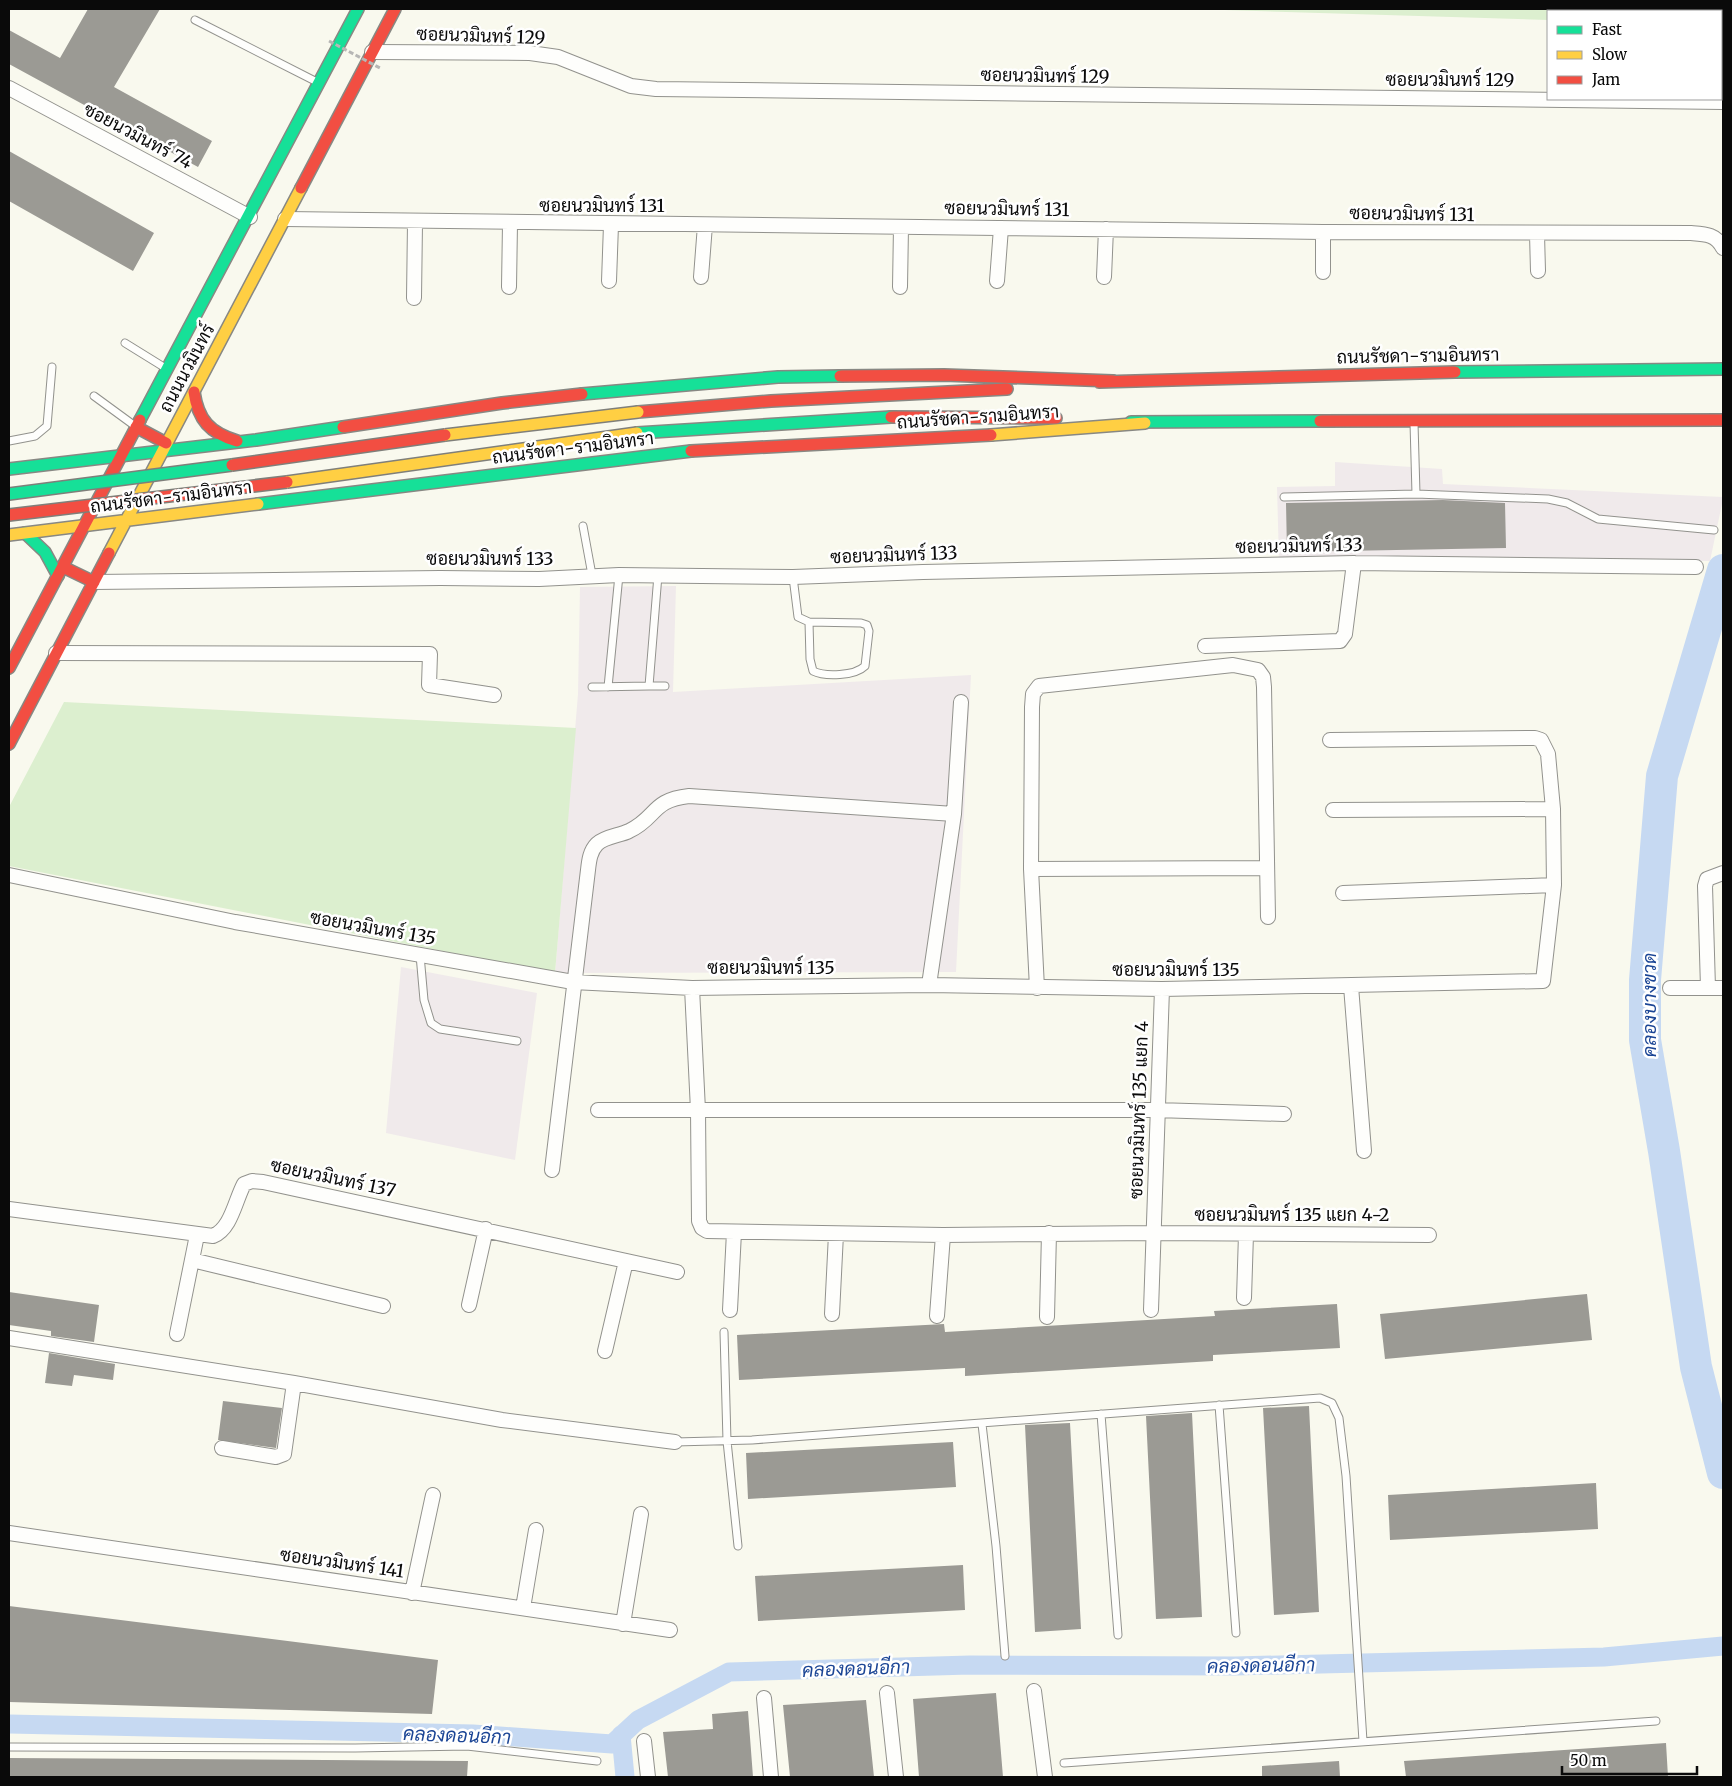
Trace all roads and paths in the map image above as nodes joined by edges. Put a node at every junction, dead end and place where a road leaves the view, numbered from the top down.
1 (358, 9) edge
2 (396, 9) edge
3 (195, 20) dead end
4 (329, 41) dead end
5 (372, 52) junction
6 (380, 68) dead end
7 (319, 83) junction
8 (9, 88) edge
9 (1547, 100) edge
10 (1559, 100) edge
11 (1723, 102) edge
12 (250, 217) junction
13 (285, 219) junction
14 (415, 223) junction
15 (510, 224) junction
16 (611, 224) junction
17 (705, 225) junction
18 (901, 227) junction
19 (1001, 228) junction
20 (1106, 229) junction
21 (1323, 232) junction
22 (1537, 234) junction
23 (1723, 248) edge
24 (1538, 271) dead end
25 (1322, 272) dead end
26 (702, 277) dead end
27 (1104, 277) dead end
28 (609, 281) dead end
29 (997, 281) dead end
30 (509, 287) dead end
31 (900, 287) dead end
32 (414, 298) dead end
33 (125, 343) dead end
34 (52, 367) dead end
35 (1723, 368) edge
36 (167, 369) junction
37 (1113, 381) junction
38 (194, 392) junction
39 (94, 396) dead end
40 (1414, 420) junction
41 (1723, 420) edge
42 (1145, 423) junction
43 (136, 427) junction
44 (256, 440) junction
45 (9, 441) edge
46 (238, 442) junction
47 (164, 447) junction
48 (121, 455) junction
49 (9, 469) edge
50 (9, 494) edge
51 (1416, 494) junction
52 (1284, 497) dead end
53 (251, 504) junction
54 (9, 515) edge
55 (125, 520) junction
56 (84, 525) junction
57 (584, 526) dead end
58 (1714, 530) dead end
59 (25, 533) junction
60 (9, 535) edge
61 (1354, 563) junction
62 (1696, 567) dead end
63 (60, 572) junction
64 (592, 575) junction
65 (618, 575) junction
66 (658, 575) junction
67 (793, 577) junction
68 (94, 582) junction
69 (809, 622) junction
70 (1206, 646) dead end
71 (56, 653) junction
72 (9, 668) edge
73 (608, 686) junction
74 (649, 686) junction
75 (665, 686) dead end
76 (592, 687) dead end
77 (494, 695) dead end
78 (961, 702) dead end
79 (1330, 740) dead end
80 (9, 744) edge
81 (1553, 809) junction
82 (1333, 810) dead end
83 (954, 814) junction
84 (1266, 868) junction
85 (1030, 869) junction
86 (1723, 874) edge
87 (9, 875) edge
88 (1554, 885) junction
89 (1343, 893) dead end
90 (1268, 917) dead end
91 (420, 955) junction
92 (573, 982) junction
93 (929, 985) junction
94 (1351, 986) junction
95 (692, 988) junction
96 (1037, 988) junction
97 (1670, 988) dead end
98 (1708, 988) junction
99 (1723, 988) edge
100 (1162, 989) junction
101 (517, 1041) dead end
102 (598, 1110) dead end
103 (698, 1110) junction
104 (1156, 1110) junction
105 (1284, 1114) dead end
106 (1364, 1151) dead end
107 (552, 1170) dead end
108 (9, 1209) edge
109 (486, 1229) junction
110 (734, 1232) junction
111 (1049, 1233) junction
112 (1154, 1233) junction
113 (836, 1234) junction
114 (1246, 1234) junction
115 (197, 1235) junction
116 (943, 1235) junction
117 (1430, 1235) dead end
118 (192, 1260) junction
119 (626, 1261) junction
120 (677, 1272) dead end
121 (1244, 1298) dead end
122 (469, 1305) dead end
123 (383, 1306) dead end
124 (730, 1310) dead end
125 (1151, 1310) dead end
126 (832, 1314) dead end
127 (937, 1316) dead end
128 (1047, 1317) dead end
129 (724, 1332) dead end
130 (177, 1334) dead end
131 (9, 1338) edge
132 (605, 1351) dead end
133 (294, 1383) junction
134 (1218, 1405) junction
135 (1101, 1414) junction
136 (982, 1424) junction
137 (727, 1441) junction
138 (675, 1442) joint
139 (222, 1448) dead end
140 (433, 1495) dead end
141 (640, 1514) dead end
142 (536, 1530) dead end
143 (9, 1533) edge
144 (738, 1546) dead end
145 (412, 1593) junction
146 (523, 1608) junction
147 (623, 1624) junction
148 (670, 1630) dead end
149 (1236, 1633) dead end
150 (1118, 1635) dead end
151 (1005, 1656) dead end
152 (1034, 1691) dead end
153 (888, 1693) dead end
154 (764, 1698) dead end
155 (1656, 1721) dead end
156 (644, 1741) dead end
157 (1363, 1741) junction
158 (9, 1747) edge
159 (597, 1761) dead end
160 (1064, 1763) dead end
161 (648, 1777) edge
162 (772, 1777) edge
163 (896, 1777) edge
164 (1044, 1777) edge

1 - 7 main road, ถนนนวมินทร์
2 - 5 main road, ถนนนวมินทร์
3 - 7 lane
4 - 6 path, bridge
5 - 9 street, ซอยนวมินทร์ 129
5 - 13 main road, ถนนนวมินทร์
7 - 12 main road, ถนนนวมินทร์
8 - 12 street, ซอยนวมินทร์ 74
10 - 11 street, ซอยนวมินทร์ 129
12 - 36 main road, ถนนนวมินทร์
13 - 14 street, ซอยนวมินทร์ 131
13 - 38 main road, ถนนนวมินทร์
14 - 15 street, ซอยนวมินทร์ 131
14 - 32 street
15 - 16 street, ซอยนวมินทร์ 131
15 - 30 street
16 - 17 street, ซอยนวมินทร์ 131
16 - 28 street
17 - 18 street, ซอยนวมินทร์ 131
17 - 26 street
18 - 19 street, ซอยนวมินทร์ 131
18 - 31 street
19 - 20 street, ซอยนวมินทร์ 131
19 - 29 street
20 - 21 street, ซอยนวมินทร์ 131
20 - 27 street
21 - 22 street, ซอยนวมินทร์ 131
21 - 25 street
22 - 23 street, ซอยนวมินทร์ 131
22 - 24 street
33 - 36 lane
34 - 45 lane
35 - 37 main road, ถนนรัชดา-รามอินทรา
36 - 43 main road, ถนนนวมินทร์
37 - 44 main road, ถนนรัชดา-รามอินทรา
37 - 50 main road, ถนนรัชดา-รามอินทรา, bridge
38 - 46 main road
38 - 47 main road, ถนนนวมินทร์
39 - 43 lane
40 - 41 main road, ถนนรัชดา-รามอินทรา
40 - 42 main road, ถนนรัชดา-รามอินทรา
40 - 51 lane
42 - 53 main road, ถนนรัชดา-รามอินทรา
42 - 54 main road, ถนนรัชดา-รามอินทรา, bridge
43 - 47 main road
43 - 48 main road, ถนนนวมินทร์
44 - 46 main road, ถนนรัชดา-รามอินทรา
44 - 53 main road
46 - 47 main road, ถนนรัชดา-รามอินทรา
47 - 48 main road, ถนนรัชดา-รามอินทรา
47 - 55 main road, ถนนนวมินทร์
48 - 49 main road, ถนนรัชดา-รามอินทรา
48 - 56 main road, ถนนนวมินทร์
51 - 52 lane
51 - 58 lane
53 - 55 main road, ถนนรัชดา-รามอินทรา
55 - 56 main road, ถนนรัชดา-รามอินทรา
55 - 68 main road, ถนนนวมินทร์
56 - 59 main road, ถนนรัชดา-รามอินทรา
56 - 63 main road, ถนนนวมินทร์
57 - 64 lane
59 - 60 main road, ถนนรัชดา-รามอินทรา
59 - 63 main road
61 - 62 street, ซอยนวมินทร์ 133
61 - 67 street, ซอยนวมินทร์ 133
61 - 70 street
63 - 68 main road
63 - 72 main road, ถนนนวมินทร์
64 - 65 street, ซอยนวมินทร์ 133
64 - 68 street, ซอยนวมินทร์ 133
65 - 66 street, ซอยนวมินทร์ 133
65 - 73 lane
66 - 67 street, ซอยนวมินทร์ 133
66 - 74 lane
67 - 69 lane
68 - 71 main road, ถนนนวมินทร์
69 - 69 lane
71 - 77 street
71 - 80 main road, ถนนนวมินทร์
73 - 74 lane
73 - 76 lane
74 - 75 lane
78 - 83 street
79 - 81 street
81 - 82 street
81 - 88 street
83 - 92 street
83 - 93 street
84 - 85 street
84 - 85 street
84 - 90 street
85 - 96 street
86 - 98 street
87 - 91 street, ซอยนวมินทร์ 135
88 - 89 street
88 - 94 street, ซอยนวมินทร์ 135
91 - 92 street, ซอยนวมินทร์ 135
91 - 101 lane
92 - 95 street, ซอยนวมินทร์ 135
92 - 107 street
93 - 95 street, ซอยนวมินทร์ 135
93 - 96 street, ซอยนวมินทร์ 135
94 - 100 street, ซอยนวมินทร์ 135
94 - 106 street
95 - 103 street, ซอยนวมินทร์ 135 แยก 4-2
96 - 100 street, ซอยนวมินทร์ 135
97 - 98 street
98 - 99 street
100 - 104 street, ซอยนวมินทร์ 135 แยก 4
102 - 103 street
103 - 104 street
103 - 110 street, ซอยนวมินทร์ 135 แยก 4-2
104 - 105 street
104 - 112 street, ซอยนวมินทร์ 135 แยก 4
108 - 115 street, ซอยนวมินทร์ 137
109 - 115 street, ซอยนวมินทร์ 137
109 - 119 street, ซอยนวมินทร์ 137
109 - 122 street
110 - 113 street, ซอยนวมินทร์ 135 แยก 4-2
110 - 124 street
111 - 112 street, ซอยนวมินทร์ 135 แยก 4-2
111 - 116 street, ซอยนวมินทร์ 135 แยก 4-2
111 - 128 street
112 - 114 street, ซอยนวมินทร์ 135 แยก 4-2
112 - 125 street, ซอยนวมินทร์ 135 แยก 4
113 - 116 street, ซอยนวมินทร์ 135 แยก 4-2
113 - 126 street
114 - 117 street, ซอยนวมินทร์ 135 แยก 4-2
114 - 121 street
115 - 118 street
116 - 127 street
118 - 123 street
118 - 130 street
119 - 120 street, ซอยนวมินทร์ 137
119 - 132 street
129 - 137 lane
131 - 133 street
133 - 138 street
133 - 139 street
134 - 135 lane
134 - 149 lane
134 - 157 lane
135 - 136 lane
135 - 150 lane
136 - 137 lane
136 - 151 lane
137 - 138 lane
137 - 144 lane
140 - 145 street
141 - 147 street
142 - 146 street
143 - 145 street, ซอยนวมินทร์ 141
145 - 146 street, ซอยนวมินทร์ 141
146 - 147 street, ซอยนวมินทร์ 141
147 - 148 street, ซอยนวมินทร์ 141
152 - 164 street
153 - 163 street
154 - 162 street
155 - 157 lane
156 - 161 street
157 - 160 lane
158 - 159 lane

